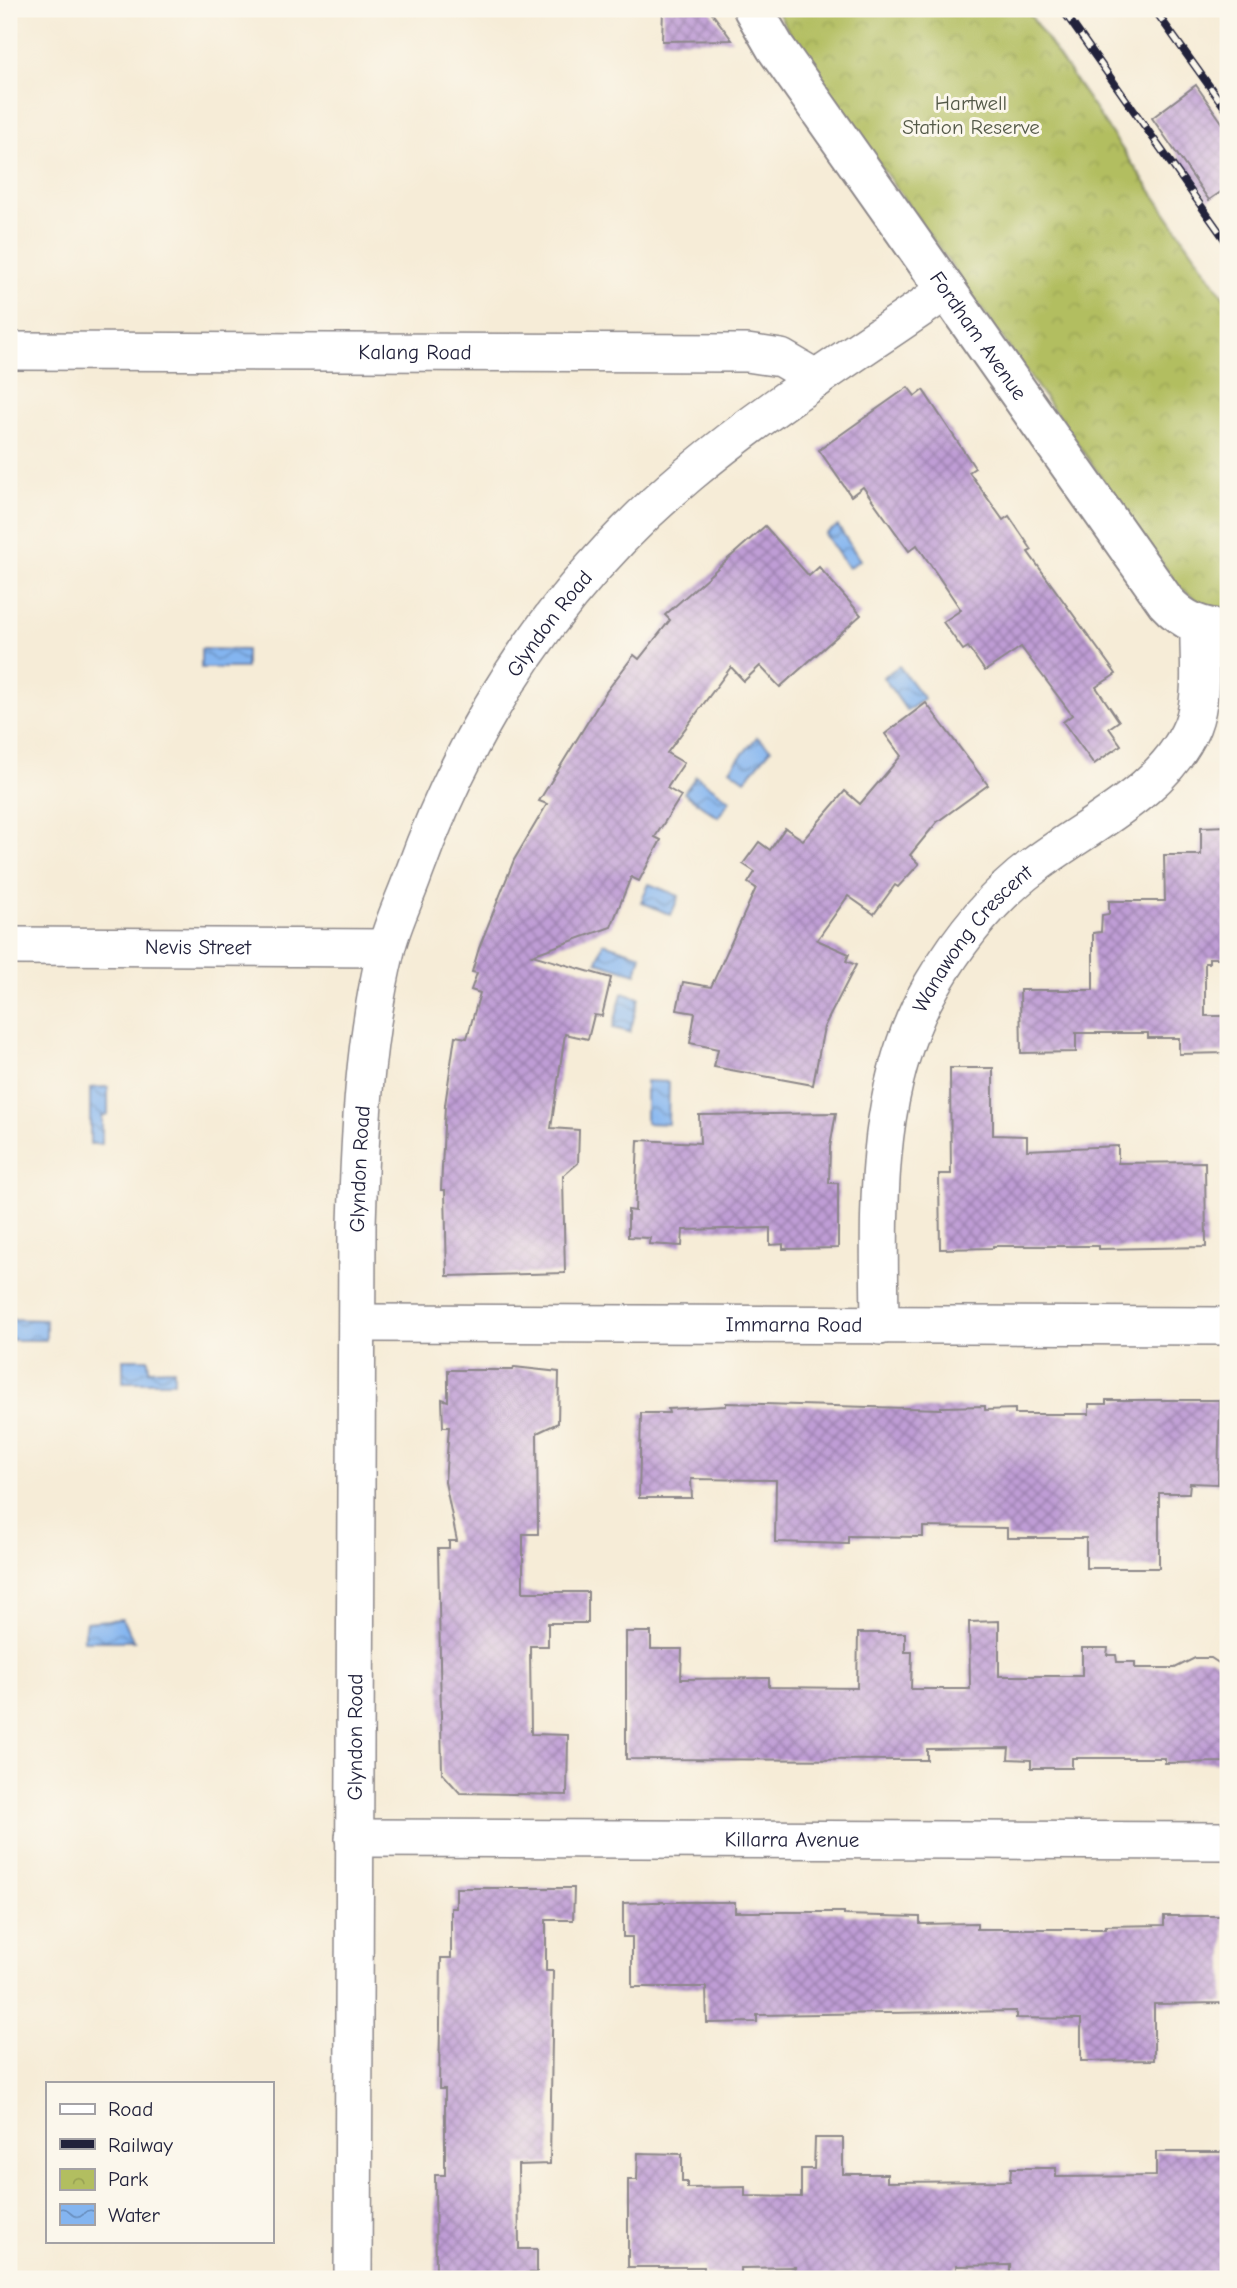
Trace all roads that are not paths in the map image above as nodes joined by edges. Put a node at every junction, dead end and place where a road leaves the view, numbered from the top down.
1 (753, 9) edge
2 (947, 290) junction
3 (9, 351) edge
4 (817, 379) junction
5 (1214, 628) edge
6 (9, 946) edge
7 (386, 948) junction
8 (358, 1323) junction
9 (880, 1326) junction
10 (1228, 1326) edge
11 (354, 1838) junction
12 (1228, 1841) edge
13 (353, 2279) edge

1 - 2 street, Fordham Avenue
2 - 4 street, Glyndon Road
2 - 5 street, Fordham Avenue
3 - 4 street, Kalang Road
4 - 7 street, Glyndon Road
5 - 9 street, Wanawong Crescent
6 - 7 street, Nevis Street
7 - 8 street, Glyndon Road
8 - 9 street, Immarna Road
8 - 11 street, Glyndon Road
9 - 10 street, Immarna Road
11 - 12 street, Killarra Avenue
11 - 13 street, Glyndon Road

